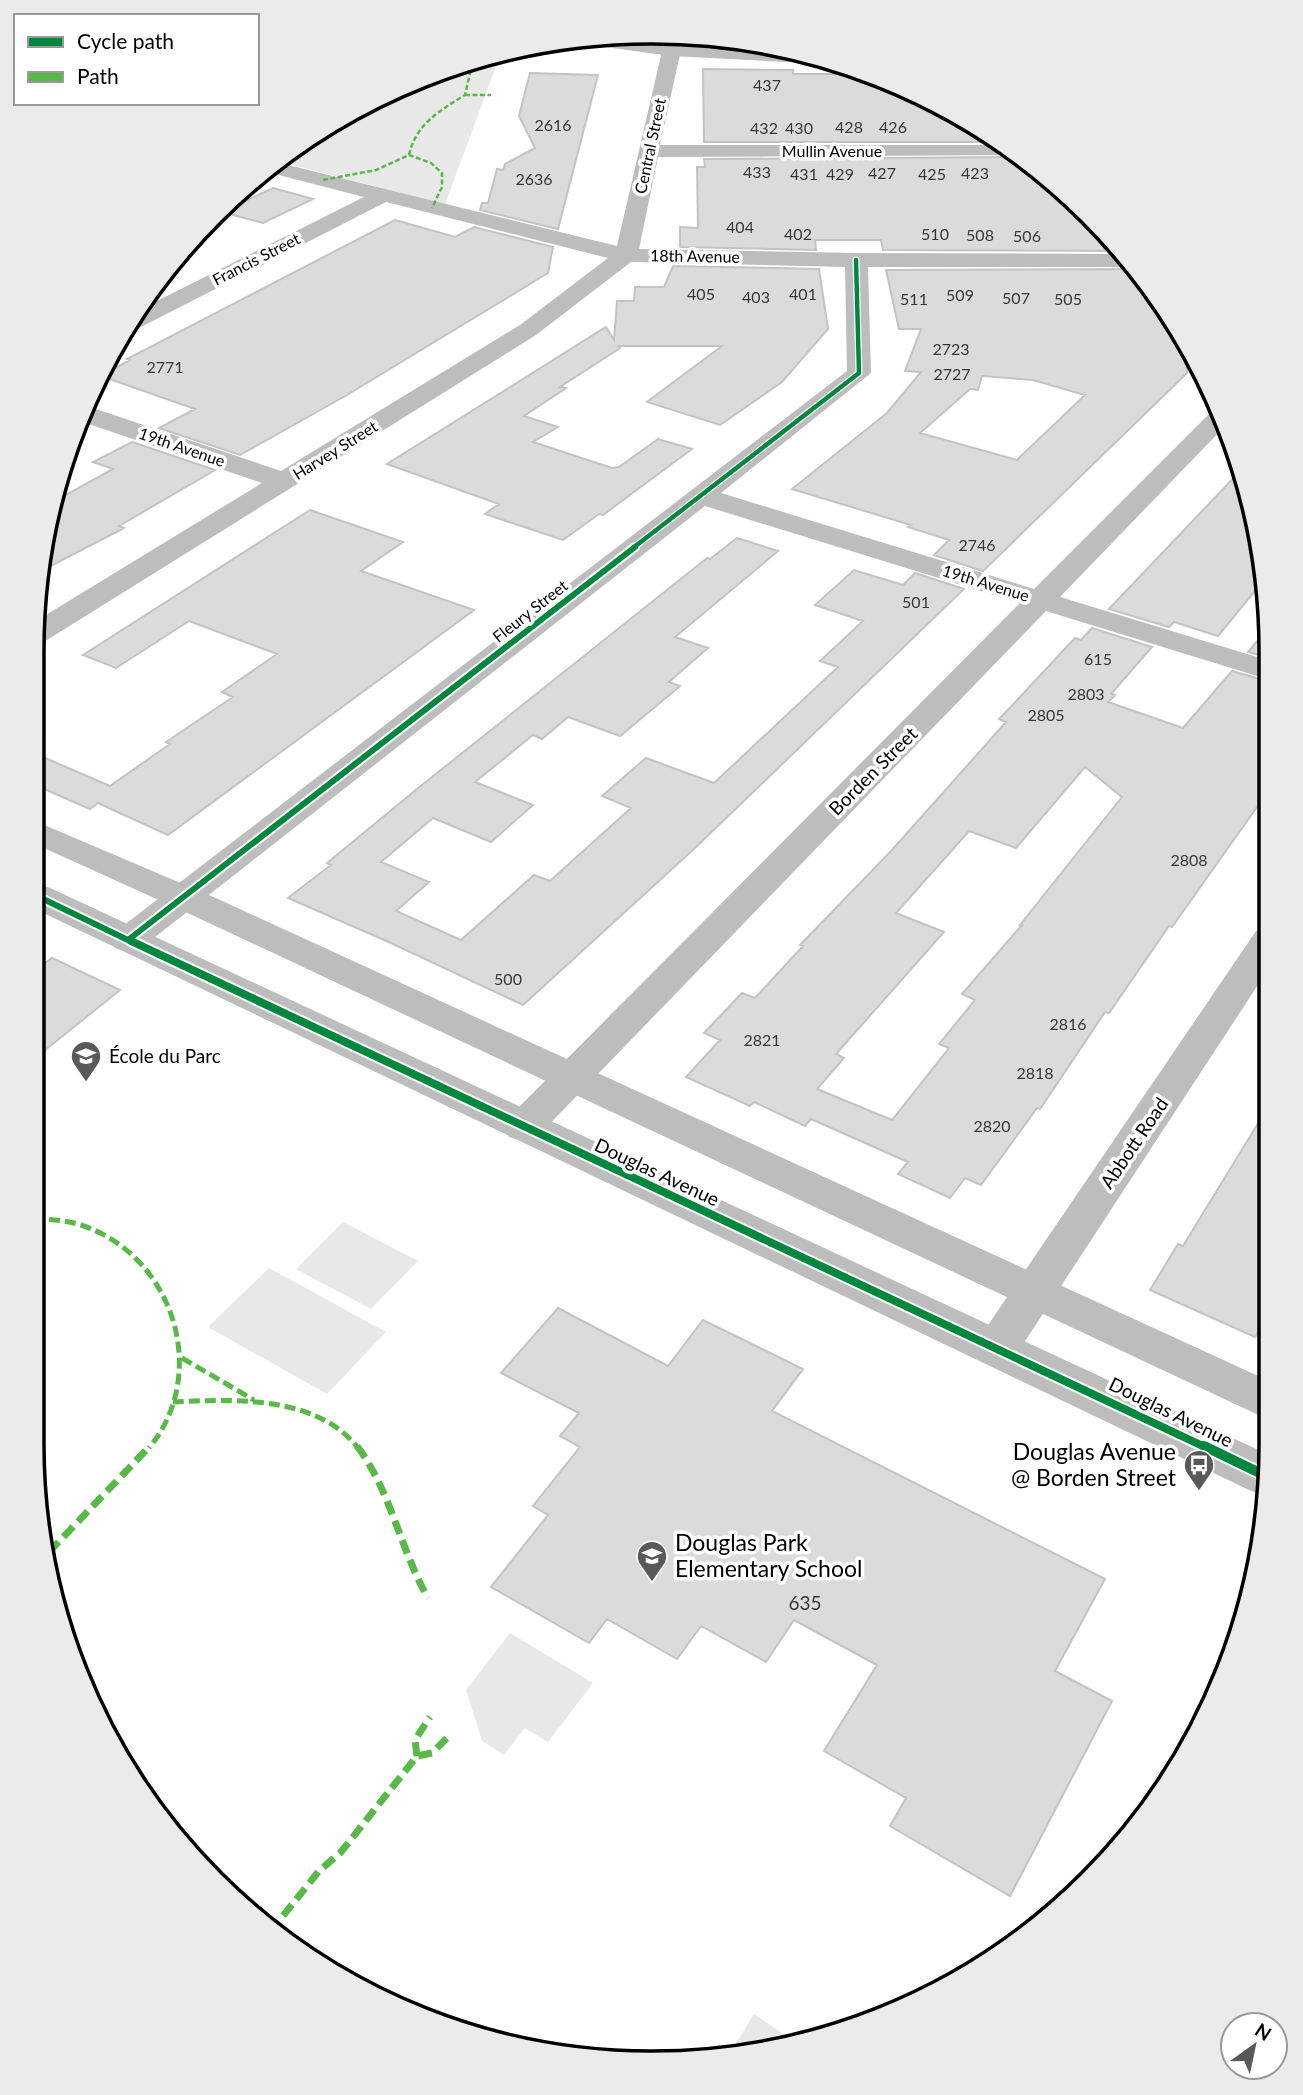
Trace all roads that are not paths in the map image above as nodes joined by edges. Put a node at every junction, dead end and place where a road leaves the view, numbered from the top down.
1 (685, 45) edge
2 (648, 151) junction
3 (996, 151) edge
4 (282, 169) edge
5 (382, 196) junction
6 (626, 254) junction
7 (856, 260) junction
8 (1116, 261) edge
9 (145, 316) edge
10 (91, 416) edge
11 (1214, 423) edge
12 (284, 481) junction
13 (702, 496) junction
14 (1042, 600) junction
15 (45, 629) edge
16 (1259, 668) edge
17 (44, 835) edge
18 (184, 897) junction
19 (44, 899) edge
20 (128, 940) junction
21 (1259, 954) edge
22 (571, 1077) junction
23 (523, 1127) junction
24 (1034, 1293) junction
25 (998, 1346) junction
26 (1259, 1397) edge
27 (1258, 1472) edge

1 - 2 street, Central Street
2 - 3 street, Mullin Avenue
2 - 6 street, Central Street
4 - 5 street, 18th Avenue
5 - 6 street, 18th Avenue
5 - 9 street, Francis Street
6 - 7 street, 18th Avenue
6 - 12 street, Harvey Street
7 - 8 street, 18th Avenue
7 - 13 street, Fleury Street
10 - 12 street, 19th Avenue
11 - 14 street, Borden Street
12 - 15 street, Harvey Street
13 - 14 street, 19th Avenue
13 - 18 street, Fleury Street
14 - 16 street, 19th Avenue
14 - 22 street, Borden Street
17 - 18 street
18 - 20 street, Fleury Street
18 - 22 street
19 - 20 street, Douglas Avenue
20 - 23 street, Douglas Avenue
21 - 24 street, Abbott Road
22 - 23 street, Borden Street
22 - 24 street
23 - 25 street, Douglas Avenue
24 - 25 street, Abbott Road
24 - 26 street
25 - 27 street, Douglas Avenue

